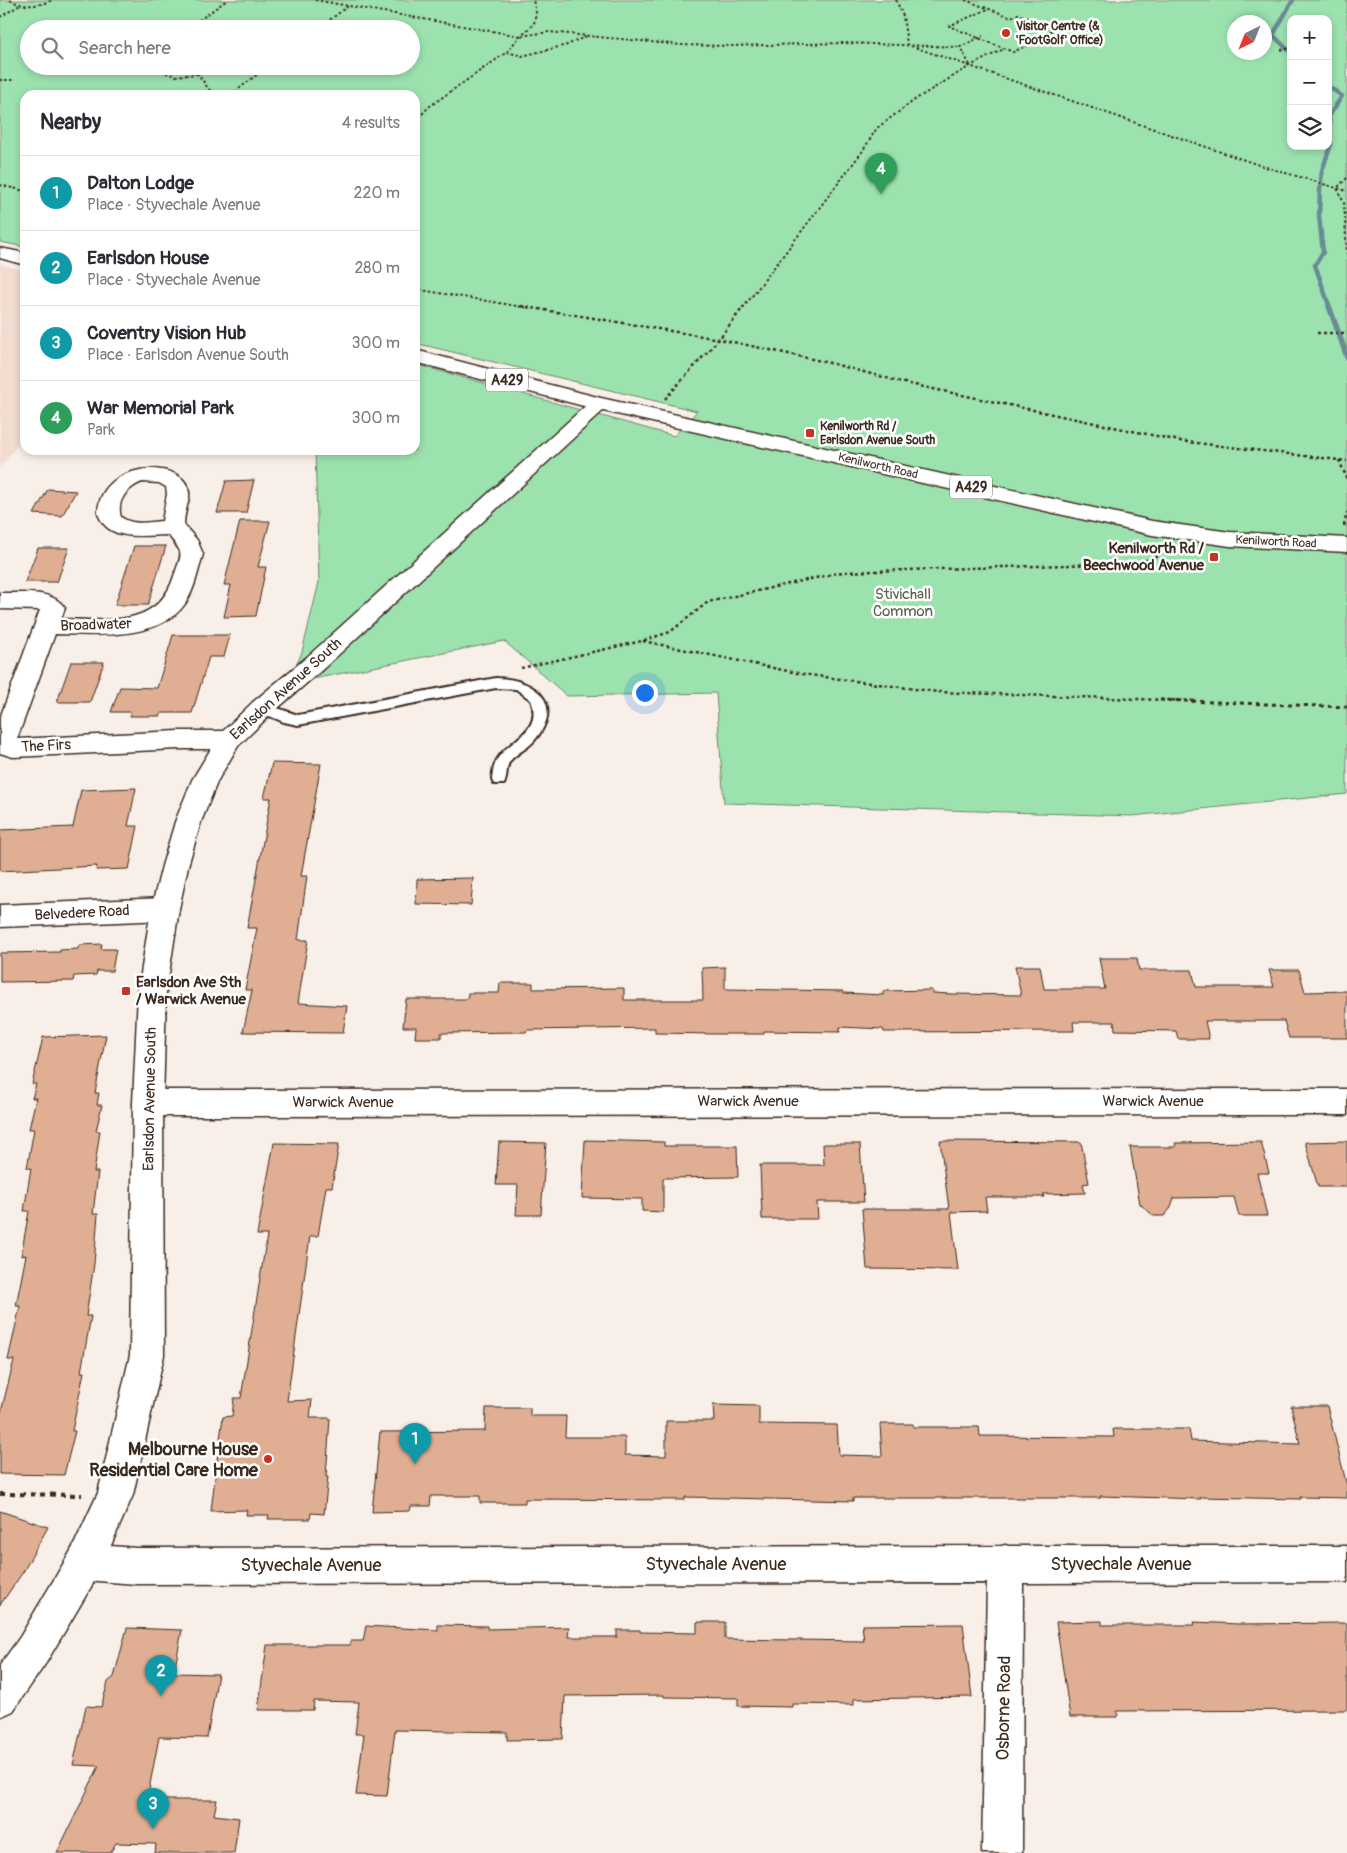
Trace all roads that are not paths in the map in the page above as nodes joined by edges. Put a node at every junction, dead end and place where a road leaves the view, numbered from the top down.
1 (0, 253) edge
2 (20, 258) edge
3 (420, 357) edge
4 (599, 404) junction
5 (175, 530) dead end
6 (1347, 546) edge
7 (0, 601) edge
8 (47, 626) junction
9 (262, 708) junction
10 (229, 740) junction
11 (499, 780) dead end
12 (165, 909) junction
13 (0, 916) edge
14 (1347, 1102) edge
15 (148, 1103) junction
16 (85, 1562) junction
17 (1005, 1563) junction
18 (1347, 1564) edge
19 (0, 1698) edge
20 (1002, 1853) edge

1 - 2 street
3 - 4 street, Kenilworth Road / A429
4 - 6 street, Kenilworth Road / A429
4 - 9 street, Earlsdon Avenue South
5 - 8 street, Broadwater
7 - 8 street, The Firs
8 - 10 street, The Firs
9 - 10 street, Earlsdon Avenue South
9 - 11 lane
10 - 12 street, Earlsdon Avenue South
12 - 13 street, Belvedere Road
12 - 15 street, Earlsdon Avenue South
14 - 15 street, Warwick Avenue
15 - 16 street, Earlsdon Avenue South
16 - 17 street, Styvechale Avenue
16 - 19 street, Earlsdon Avenue South
17 - 18 street, Styvechale Avenue
17 - 20 street, Osborne Road

